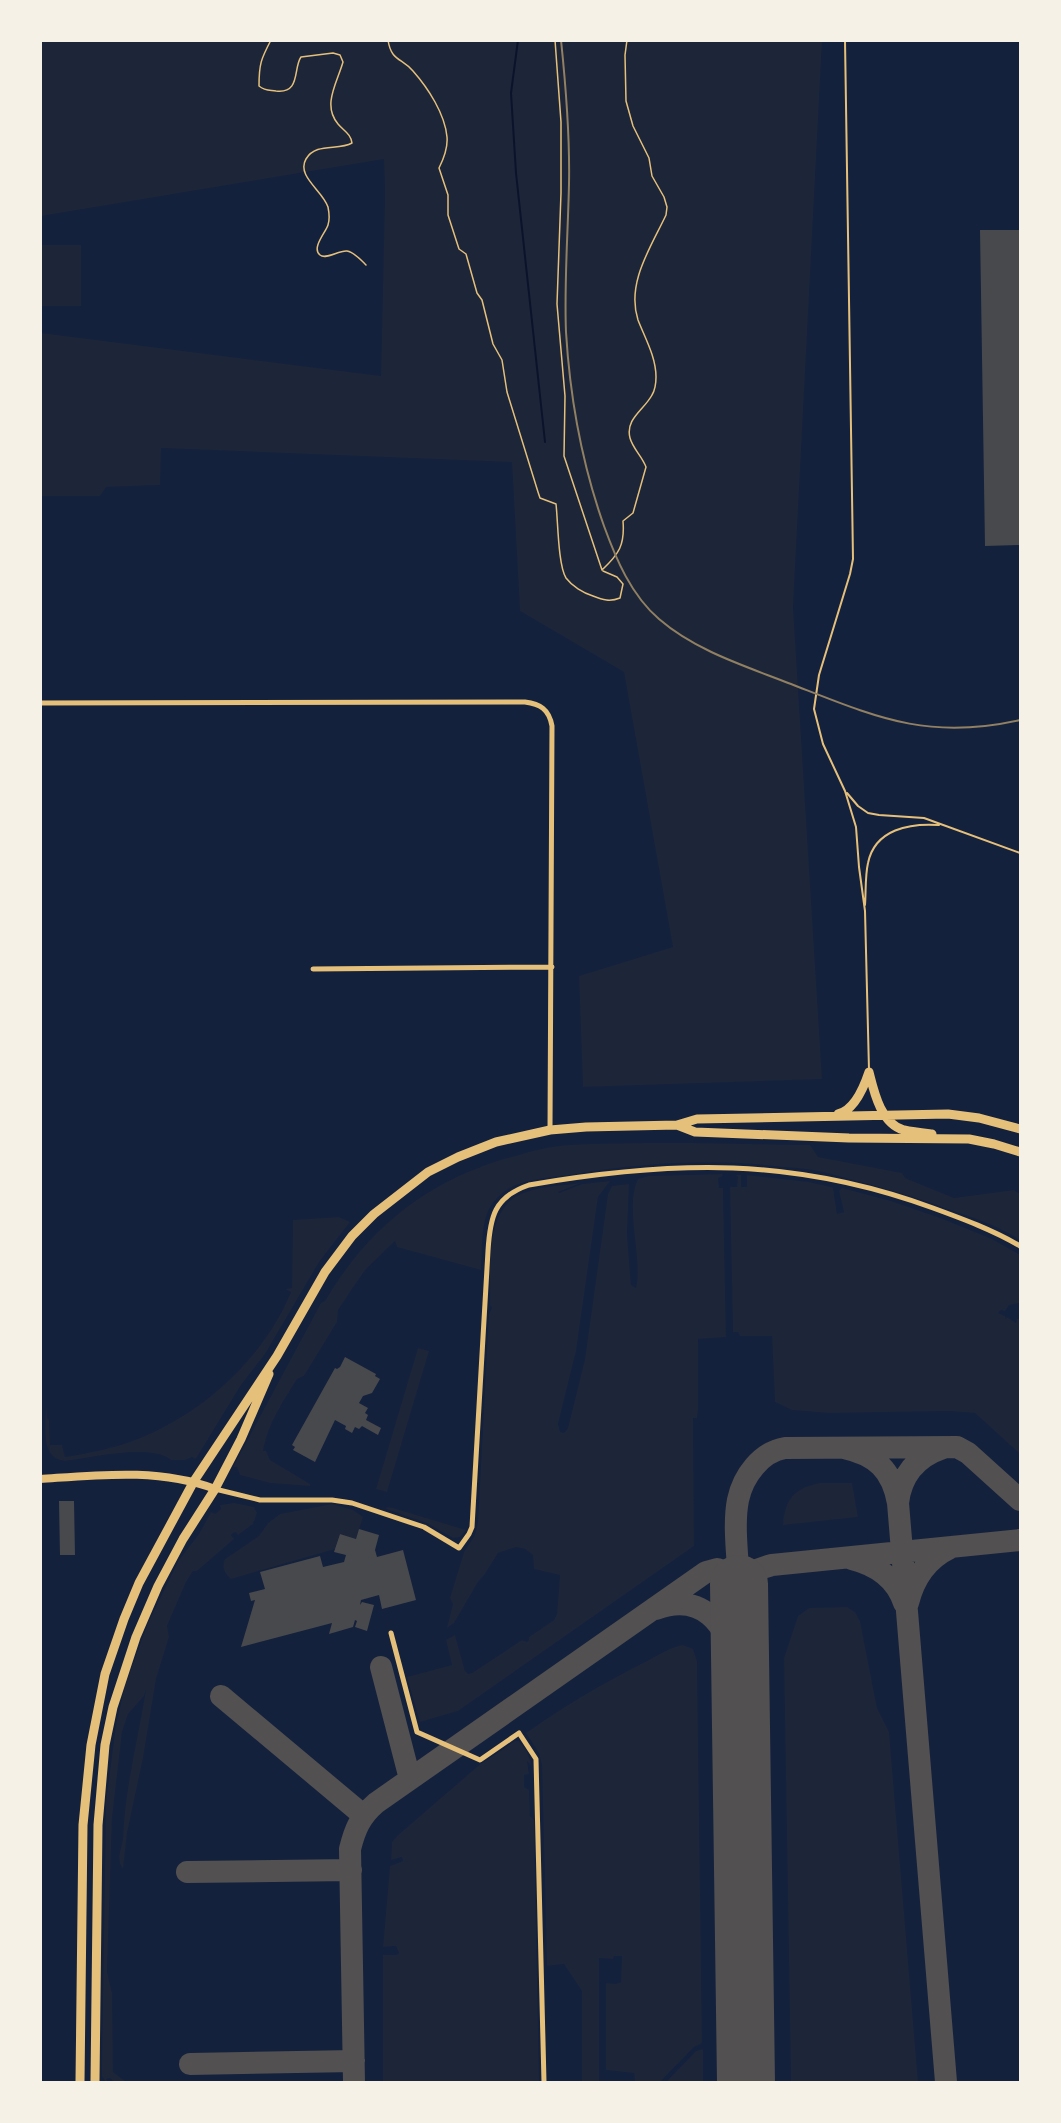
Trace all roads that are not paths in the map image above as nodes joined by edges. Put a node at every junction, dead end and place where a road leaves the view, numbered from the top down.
1 (845, 40) edge
2 (40, 703) edge
3 (845, 791) junction
4 (939, 825) junction
5 (1020, 853) edge
6 (865, 911) junction
7 (552, 968) junction
8 (313, 969) dead end
9 (869, 1072) junction
10 (884, 1115) junction
11 (829, 1116) junction
12 (677, 1125) junction
13 (1020, 1129) edge
14 (550, 1130) junction
15 (969, 1140) junction
16 (1020, 1152) edge
17 (1020, 1246) edge
18 (277, 1356) junction
19 (40, 1479) edge
20 (194, 1481) junction
21 (214, 1489) junction
22 (391, 1633) dead end
23 (80, 2082) edge
24 (95, 2082) edge
25 (544, 2082) edge

1 - 3 lane
2 - 7 street
3 - 4 lane
3 - 6 lane
4 - 5 lane
4 - 6 lane
6 - 9 lane
7 - 8 street
7 - 14 street
9 - 10 highway
9 - 11 highway
10 - 11 highway
10 - 13 highway
10 - 15 highway
11 - 12 highway
12 - 14 highway
12 - 15 highway
14 - 18 highway
15 - 16 highway
17 - 21 street
18 - 20 highway
18 - 21 highway
19 - 20 main road
20 - 21 main road
20 - 23 highway
21 - 24 highway
22 - 25 street

